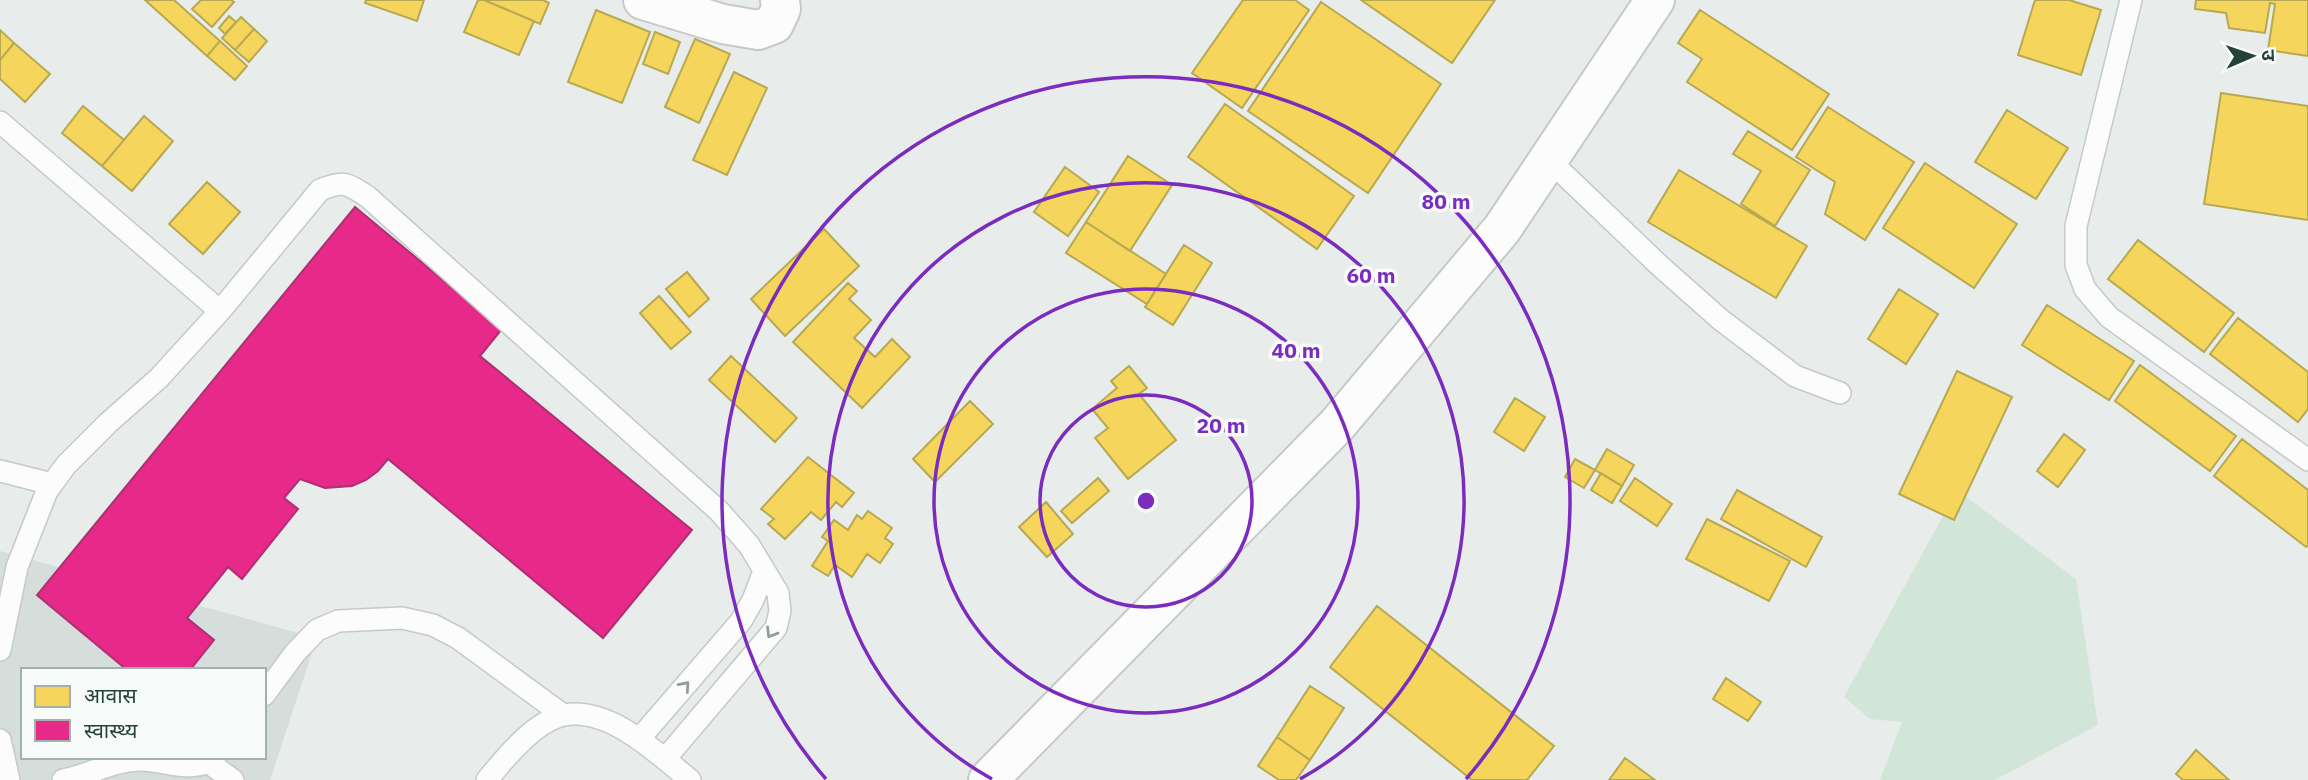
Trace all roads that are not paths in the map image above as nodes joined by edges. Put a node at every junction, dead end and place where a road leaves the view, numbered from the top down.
1 (643, 0) edge
2 (780, 0) edge
3 (1655, 0) edge
4 (2131, 0) edge
5 (0, 122) edge
6 (1549, 160) junction
7 (220, 311) junction
8 (1840, 393) dead end
9 (2308, 460) edge
10 (0, 471) edge
11 (52, 485) junction
12 (764, 572) junction
13 (0, 650) edge
14 (266, 692) edge
15 (563, 715) junction
16 (640, 738) junction
17 (0, 740) edge
18 (665, 759) junction
19 (212, 760) edge
20 (9, 780) edge
21 (63, 780) edge
22 (233, 780) edge
23 (487, 780) edge
24 (690, 780) edge
25 (988, 780) edge

1 - 2 street
3 - 6 street
4 - 9 lane
5 - 7 lane
6 - 8 lane
6 - 25 street
7 - 11 lane
7 - 12 lane
10 - 11 lane
11 - 13 lane
16 -> 12 lane
12 -> 18 lane
14 - 15 lane
15 - 16 lane
15 - 23 lane
16 - 18 lane
17 - 20 lane
18 - 24 lane
19 - 21 lane
19 - 22 lane

